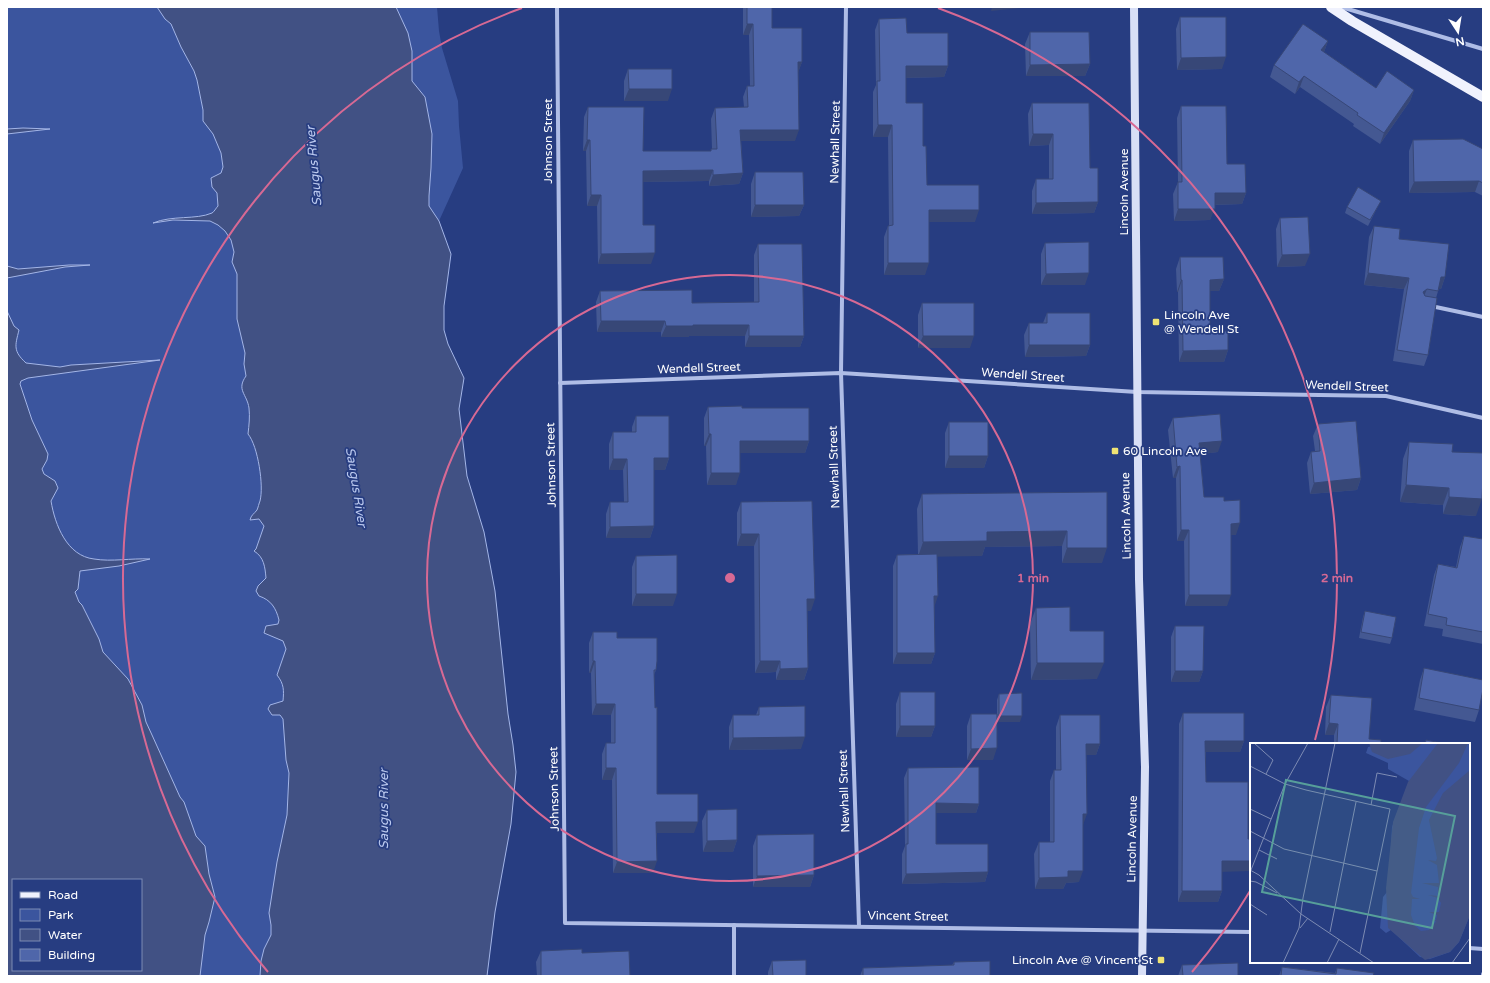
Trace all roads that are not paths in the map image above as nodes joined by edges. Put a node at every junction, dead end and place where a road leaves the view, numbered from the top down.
1 (557, 7) edge
2 (846, 7) edge
3 (1134, 7) edge
4 (1331, 7) edge
5 (1341, 7) edge
6 (1483, 50) edge
7 (1483, 97) edge
8 (1429, 306) edge
9 (1483, 317) edge
10 (842, 373) junction
11 (560, 382) junction
12 (1137, 392) junction
13 (1483, 418) edge
14 (565, 923) joint
15 (734, 925) junction
16 (859, 926) junction
17 (1142, 930) junction
18 (1250, 932) edge
19 (1470, 948) edge
20 (1483, 949) edge
21 (734, 976) edge
22 (1142, 976) edge

1 - 11 street, Johnson Street
2 - 10 street, Newhall Street
3 - 12 main road, Lincoln Avenue
4 - 7 main road
5 - 6 street
8 - 9 street
10 - 11 street, Wendell Street
10 - 12 street, Wendell Street
10 - 16 street, Newhall Street
11 - 14 street, Johnson Street
12 - 13 street, Wendell Street
12 - 17 main road, Lincoln Avenue
14 - 15 street, Vincent Street
15 - 16 street, Vincent Street
15 - 21 street
16 - 17 street, Vincent Street
17 - 18 street, Vincent Street
17 - 22 main road, Lincoln Avenue
19 - 20 street

